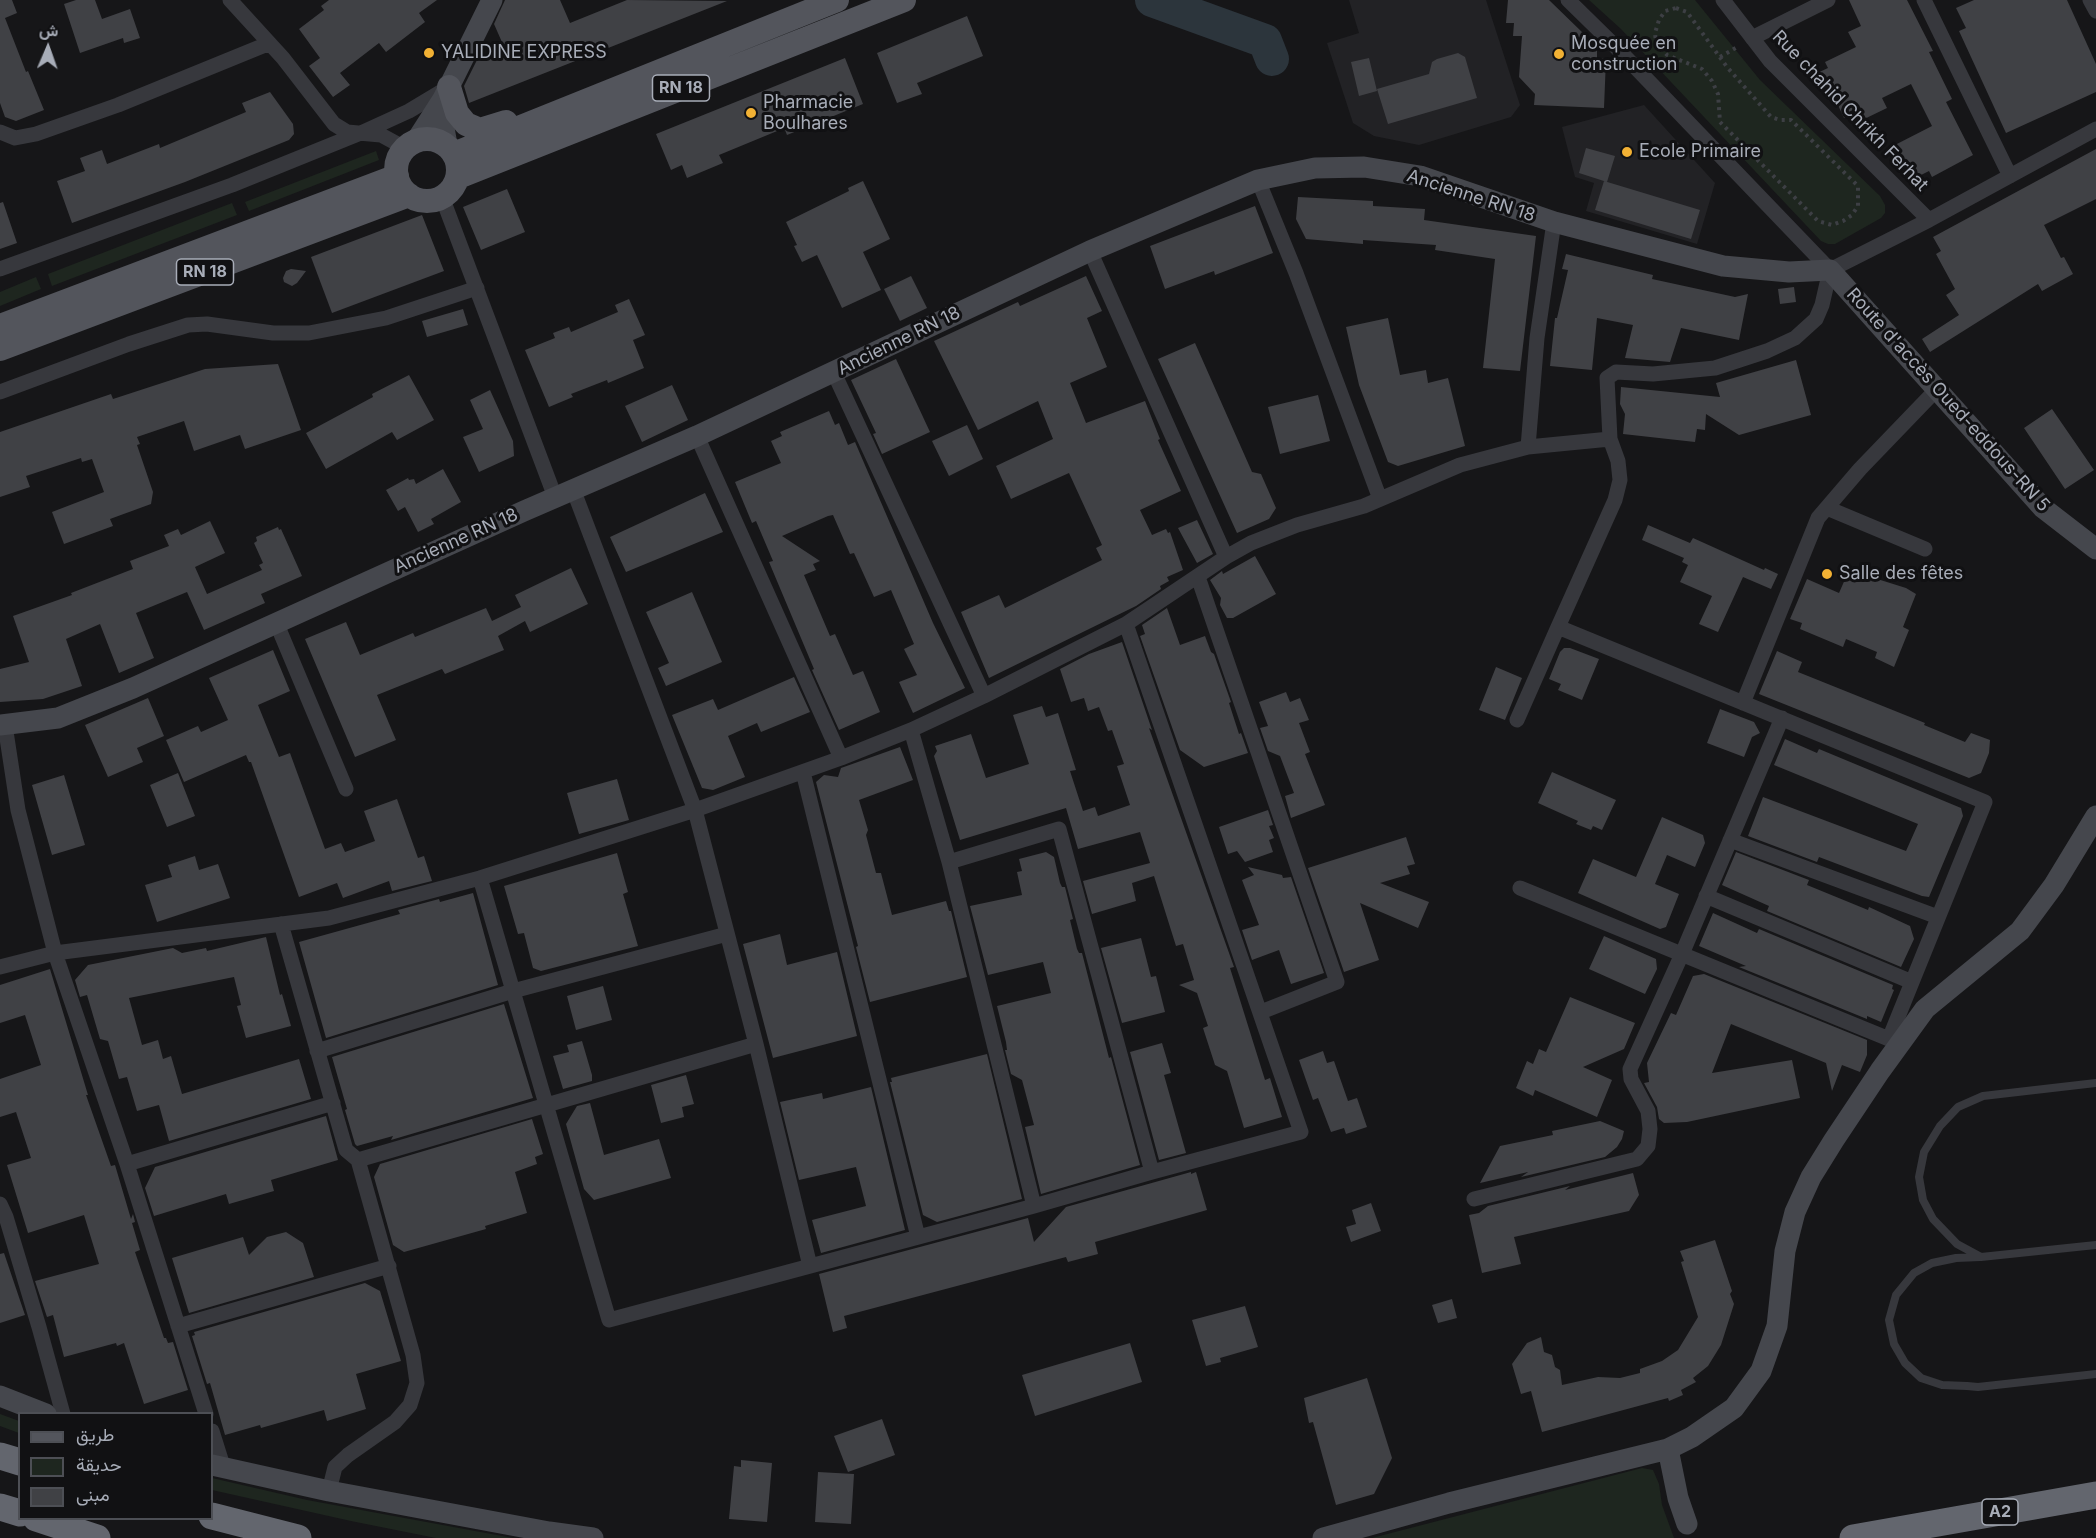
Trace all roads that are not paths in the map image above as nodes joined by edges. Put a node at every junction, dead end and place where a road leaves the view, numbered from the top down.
1 (230, 0) edge
2 (492, 0) edge
3 (837, 0) edge
4 (904, 0) edge
5 (1568, 0) edge
6 (1723, 0) edge
7 (1828, 0) edge
8 (1924, 0) edge
9 (2090, 0) edge
10 (2096, 11) edge
11 (1752, 39) junction
12 (272, 46) junction
13 (446, 93) junction
14 (589, 102) junction
15 (2096, 129) edge
16 (0, 132) edge
17 (363, 132) junction
18 (410, 144) junction
19 (453, 159) junction
20 (2010, 176) junction
21 (1258, 180) junction
22 (403, 186) junction
23 (442, 197) junction
24 (1929, 220) junction
25 (1554, 222) junction
26 (1090, 251) junction
27 (0, 269) edge
28 (1830, 270) junction
29 (477, 288) junction
30 (0, 326) edge
31 (0, 349) edge
32 (834, 373) junction
33 (1937, 389) junction
34 (0, 392) edge
35 (697, 436) junction
36 (1610, 439) junction
37 (1528, 447) junction
38 (564, 493) junction
39 (1380, 499) junction
40 (1827, 508) junction
41 (1925, 549) dead end
42 (2096, 549) edge
43 (1226, 557) junction
44 (1198, 577) junction
45 (276, 622) junction
46 (1126, 624) junction
47 (1558, 627) junction
48 (984, 696) junction
49 (1743, 703) junction
50 (1782, 718) junction
51 (1517, 720) dead end
52 (2, 725) edge
53 (911, 730) junction
54 (841, 758) junction
55 (803, 772) junction
56 (346, 789) dead end
57 (695, 810) junction
58 (2096, 816) edge
59 (1730, 840) junction
60 (949, 862) junction
61 (480, 878) junction
62 (1520, 888) dead end
63 (1706, 896) junction
64 (1938, 917) junction
65 (281, 924) junction
66 (727, 934) junction
67 (56, 953) junction
68 (1682, 954) junction
69 (0, 967) edge
70 (1912, 981) junction
71 (513, 991) junction
72 (1261, 1012) junction
73 (1894, 1041) junction
74 (756, 1044) junction
75 (317, 1051) junction
76 (2096, 1083) edge
77 (333, 1103) junction
78 (548, 1106) junction
79 (358, 1160) junction
80 (127, 1164) junction
81 (1152, 1172) junction
82 (1474, 1199) dead end
83 (0, 1204) edge
84 (1035, 1206) junction
85 (918, 1237) junction
86 (2096, 1245) edge
87 (1981, 1257) junction
88 (389, 1266) junction
89 (810, 1266) junction
90 (178, 1326) junction
91 (2096, 1374) edge
92 (0, 1396) edge
93 (43, 1412) edge
94 (63, 1412) edge
95 (206, 1412) edge
96 (213, 1437) edge
97 (1668, 1449) junction
98 (0, 1456) edge
99 (18, 1461) edge
100 (218, 1467) edge
101 (329, 1491) junction
102 (2096, 1495) edge
103 (0, 1507) edge
104 (18, 1512) edge
105 (213, 1516) edge
106 (42, 1520) edge
107 (1686, 1524) dead end
108 (97, 1538) edge
109 (298, 1538) edge
110 (593, 1538) edge
111 (1323, 1538) edge
112 (1853, 1538) edge

1 - 12 street
2 - 13 main road
3 - 14 main road, RN 18
4 - 19 main road, RN 18
5 - 28 street
6 - 11 street, Rue chahid Chrikh Ferhat
7 - 11 street
8 - 20 street
9 - 10 street
11 - 24 street, Rue chahid Chrikh Ferhat
12 - 16 street
12 - 17 street
13 - 14 main road
13 - 17 street
13 - 18 main road
13 - 19 main road
14 - 19 main road, RN 18
15 - 20 street
17 - 18 street
17 - 27 street
18 - 19 main road
18 - 22 main road
19 - 23 main road
20 - 24 street
21 - 25 main road, Ancienne RN 18
21 - 26 main road, Ancienne RN 18
21 - 39 street
22 - 23 main road
22 - 30 main road, RN 18
22 - 31 main road, RN 18
23 - 29 street
24 - 28 street
25 - 28 main road, Ancienne RN 18
25 - 37 street
26 - 32 main road, Ancienne RN 18
26 - 43 street
28 - 33 main road, Route d'accès Oued-eddous-RN 5
28 - 36 street
29 - 34 street
29 - 38 street
32 - 35 main road, Ancienne RN 18
32 - 48 street
33 - 40 street
33 - 42 main road, Route d'accès Oued-eddous-RN 5
35 - 38 main road, Ancienne RN 18
35 - 54 street
36 - 37 street
36 - 47 street
37 - 39 street
38 - 45 main road, Ancienne RN 18
38 - 57 street
39 - 43 street
40 - 41 street
40 - 49 street
43 - 44 street
44 - 46 street
44 - 72 street
45 - 52 main road, Ancienne RN 18
45 - 56 street
46 - 48 street
46 - 72 street
47 - 49 street
47 - 51 street
48 - 53 street
49 - 50 street
50 - 59 street
50 - 64 street
52 - 67 street
53 - 54 street
53 - 60 street
54 - 55 street
55 - 57 street
55 - 85 street
57 - 61 street
57 - 66 street
58 - 73 main road
59 - 63 street
59 - 64 street
60 - 81 street
60 - 84 street
61 - 65 street
61 - 71 street
62 - 68 street
63 - 68 street
63 - 70 street
64 - 70 street
65 - 67 street
65 - 75 street
66 - 71 street
66 - 74 street
67 - 69 street
67 - 80 street
68 - 73 street
68 - 82 street
70 - 73 street
71 - 75 street
71 - 78 street
72 - 81 street
73 - 97 main road
74 - 78 street
74 - 89 street
75 - 77 street
76 - 87 lane
77 - 79 street
77 - 80 street
78 - 79 street
78 - 89 street
79 - 88 street
80 - 90 street
81 - 84 street
83 - 94 street
84 - 85 street
85 - 89 street
86 - 87 lane
87 - 91 lane
88 - 90 street
88 - 101 street
90 - 95 street
92 - 93 main road
96 - 100 street
97 - 107 main road
97 - 111 main road
98 - 99 highway
100 - 101 main road
101 - 110 main road
102 - 112 highway, A2
103 - 104 highway
105 - 109 highway
106 - 108 highway

